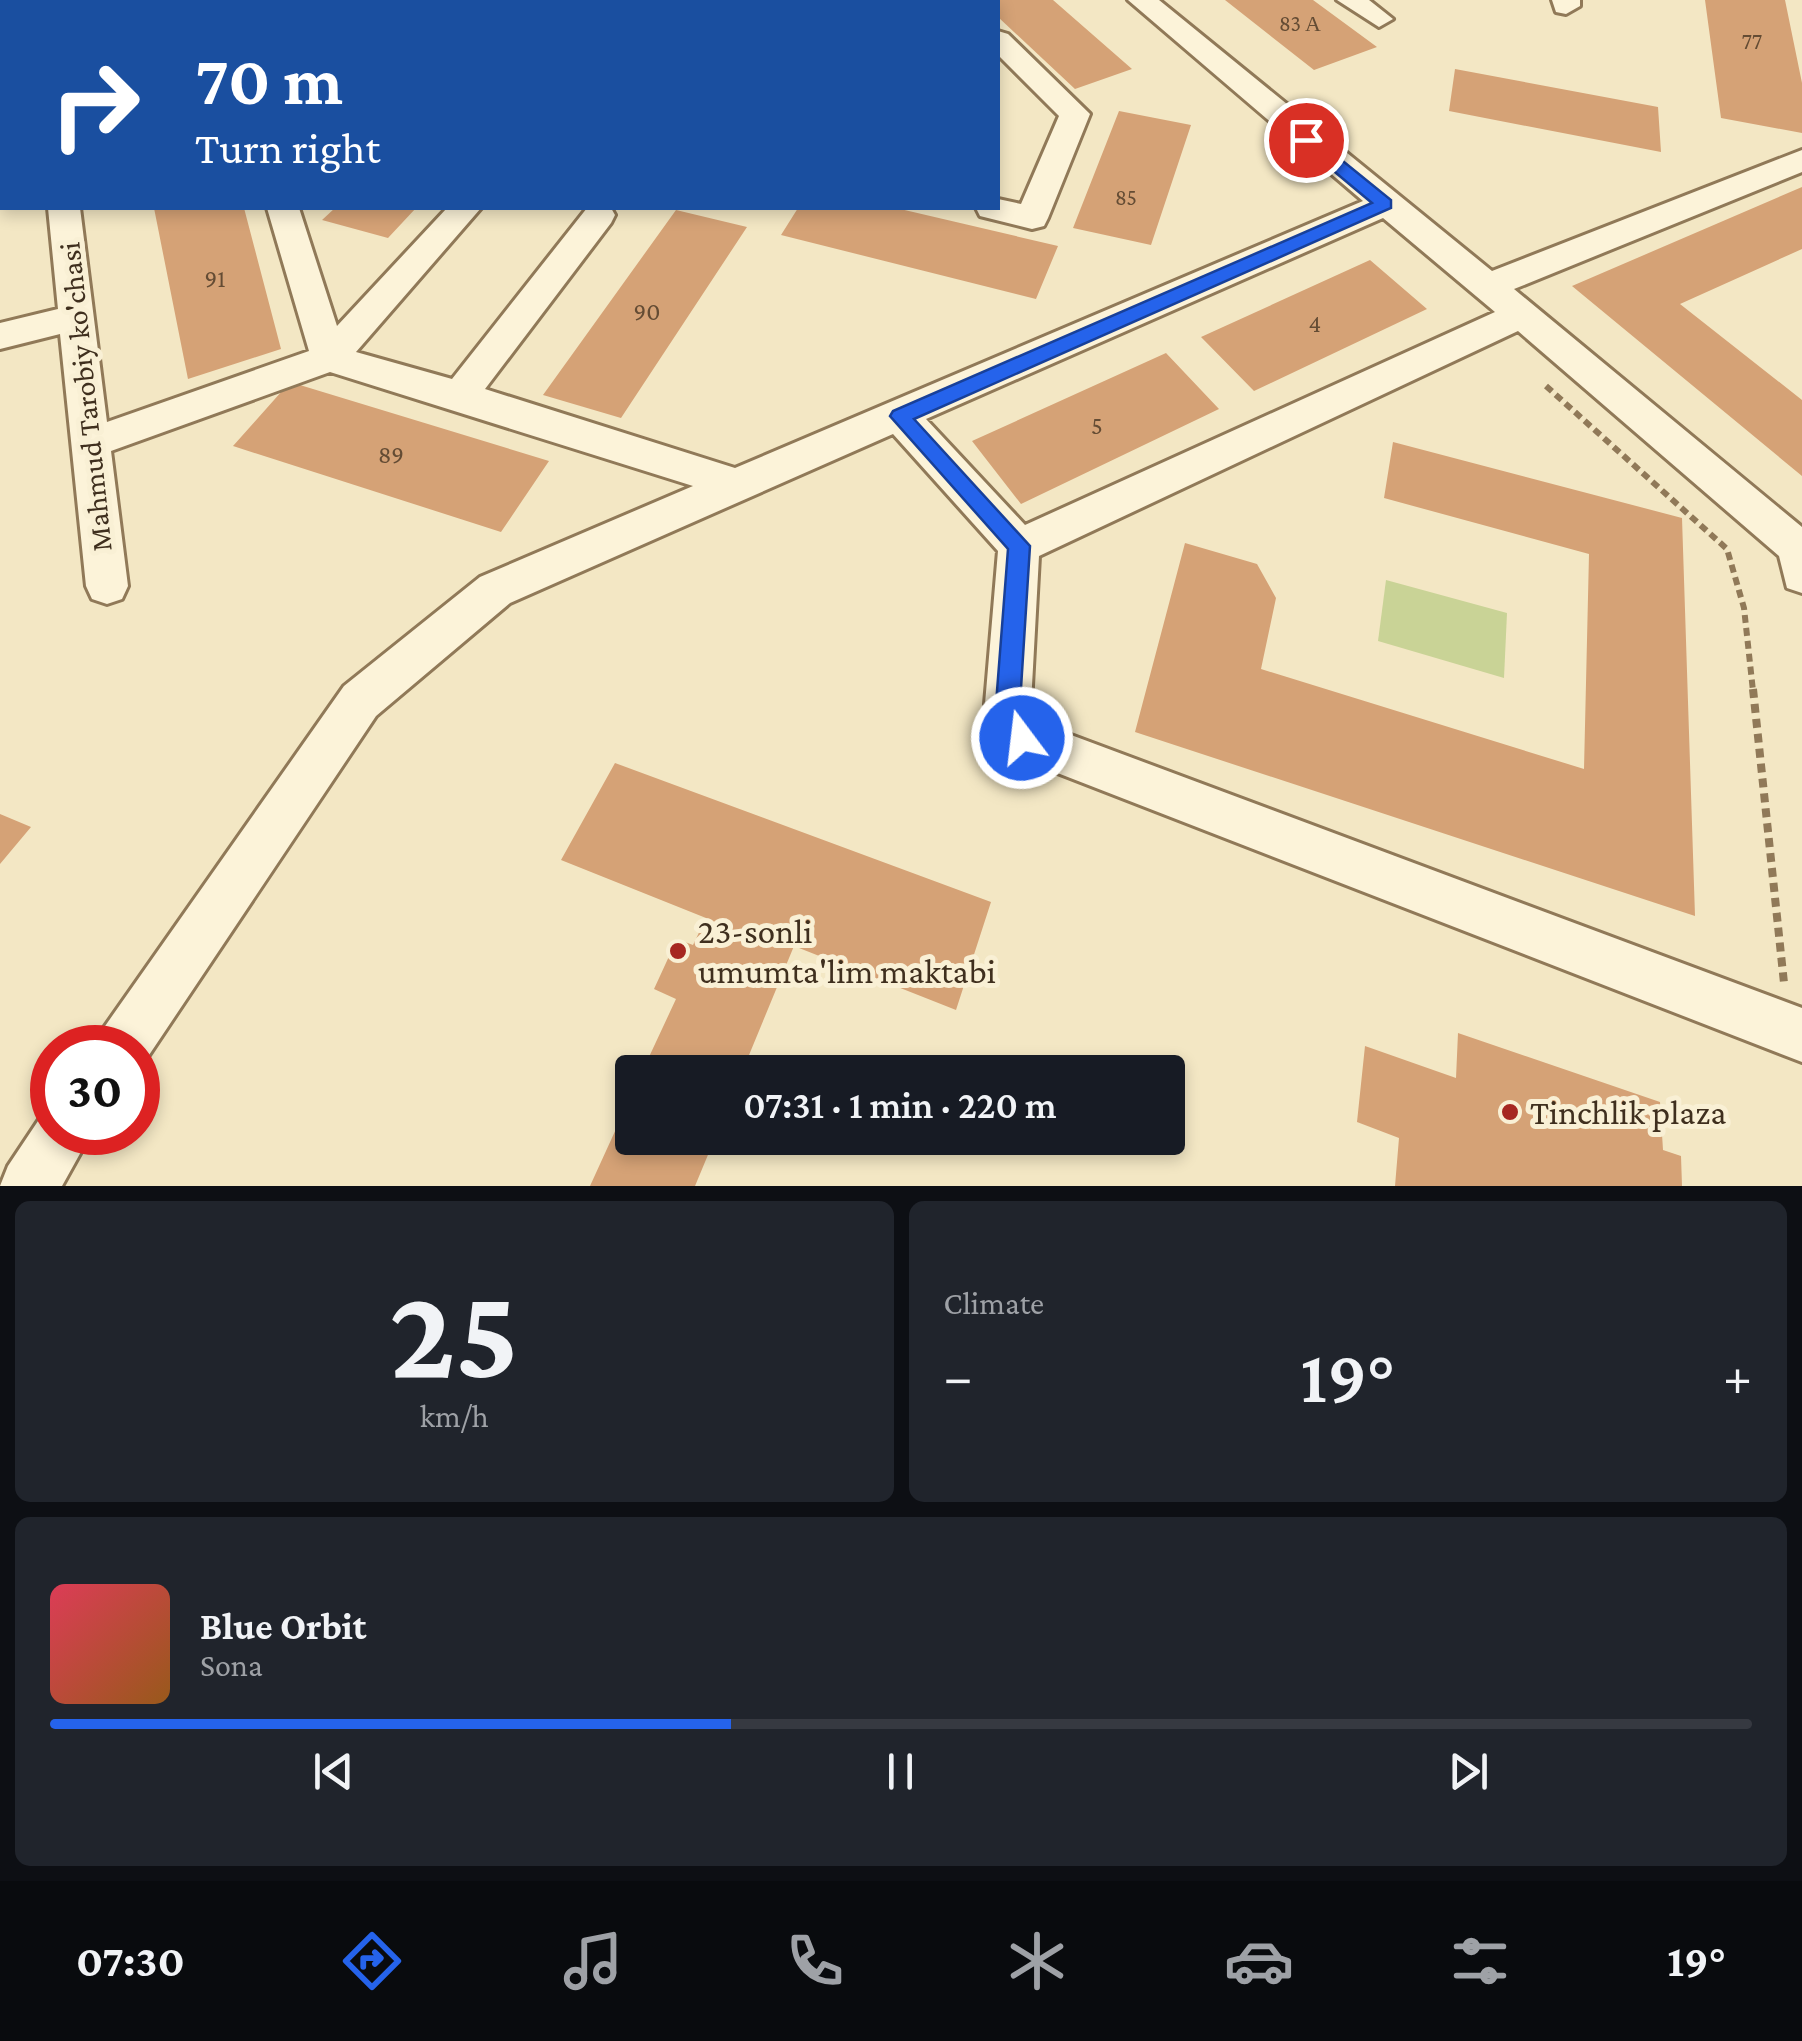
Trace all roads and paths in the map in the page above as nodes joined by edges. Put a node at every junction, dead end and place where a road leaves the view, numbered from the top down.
1 (1142, 0) edge
2 (1351, 0) edge
3 (1378, 20) dead end
4 (1000, 42) edge
5 (1802, 160) edge
6 (1384, 204) junction
7 (64, 210) edge
8 (285, 210) edge
9 (463, 210) edge
10 (601, 210) edge
11 (1000, 210) edge
12 (1486, 287) junction
13 (1520, 315) junction
14 (76, 318) junction
15 (0, 336) edge
16 (329, 358) junction
17 (1541, 382) dead end
18 (460, 395) junction
19 (900, 416) junction
20 (90, 443) junction
21 (734, 484) junction
22 (1019, 546) junction
23 (1801, 557) edge
24 (107, 586) dead end
25 (138, 1025) edge
26 (1796, 1033) edge
27 (49, 1155) edge
28 (28, 1186) edge

1 - 6 street
2 - 3 street
4 - 11 street
5 - 12 street
6 - 12 street
6 - 19 street
7 - 14 street, Mahmud Tarobiy ko'chasi
8 - 16 street
9 - 16 street
10 - 18 street
12 - 13 street
13 - 22 street
13 - 23 street
14 - 15 street
14 - 20 street, Mahmud Tarobiy ko'chasi
16 - 18 street
16 - 20 street
17 - 26 path
18 - 21 street
19 - 21 street
19 - 22 street
20 - 24 street, Mahmud Tarobiy ko'chasi
21 - 25 street
22 - 26 street
27 - 28 street

